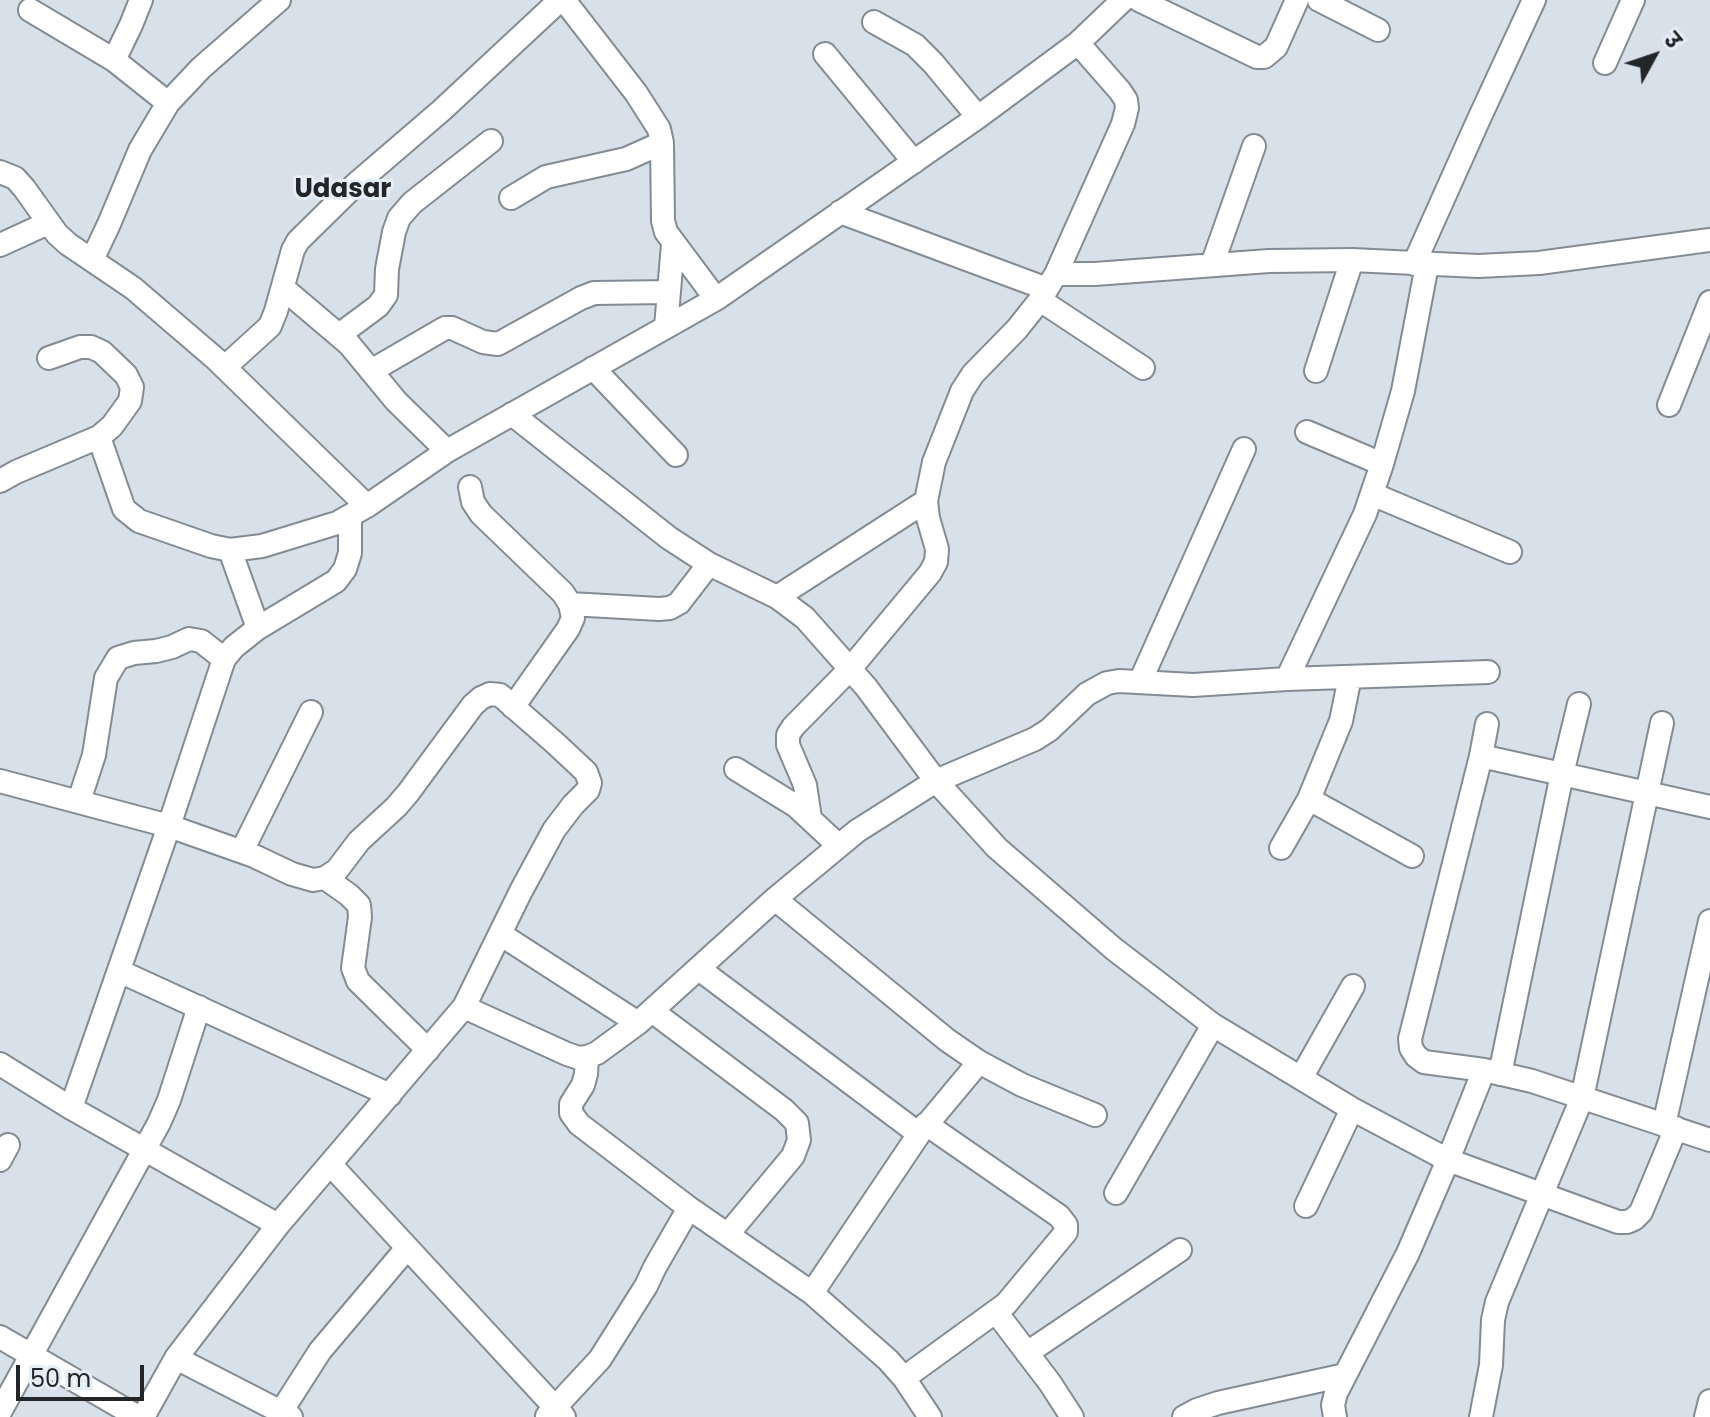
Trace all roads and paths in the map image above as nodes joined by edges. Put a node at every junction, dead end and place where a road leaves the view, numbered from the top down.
1 (141, 0) edge
2 (279, 0) edge
3 (562, 0) edge
4 (1123, 0) edge
5 (1139, 0) edge
6 (1297, 0) edge
7 (1319, 0) edge
8 (1534, 0) edge
9 (1633, 0) edge
10 (30, 10) dead end
11 (874, 22) dead end
12 (1378, 30) dead end
13 (1078, 43) junction
14 (825, 54) dead end
15 (114, 60) junction
16 (1605, 63) dead end
17 (168, 103) junction
18 (978, 117) junction
19 (491, 141) dead end
20 (662, 143) junction
21 (1254, 146) dead end
22 (914, 162) junction
23 (0, 172) edge
24 (511, 198) dead end
25 (840, 212) junction
26 (48, 223) junction
27 (1710, 240) edge
28 (673, 244) junction
29 (0, 245) edge
30 (92, 260) junction
31 (1352, 260) junction
32 (1421, 264) junction
33 (1212, 265) junction
34 (283, 288) junction
35 (1048, 288) junction
36 (669, 292) junction
37 (716, 299) junction
38 (1710, 302) edge
39 (666, 327) junction
40 (339, 335) junction
41 (49, 358) dead end
42 (225, 367) junction
43 (593, 368) junction
44 (1143, 368) dead end
45 (371, 371) junction
46 (1316, 371) dead end
47 (1669, 405) dead end
48 (512, 414) junction
49 (1307, 432) dead end
50 (99, 437) junction
51 (1244, 449) dead end
52 (447, 451) junction
53 (676, 455) dead end
54 (1382, 464) junction
55 (0, 481) edge
56 (470, 487) dead end
57 (1372, 494) junction
58 (926, 501) junction
59 (358, 512) junction
60 (230, 550) junction
61 (1510, 552) dead end
62 (709, 564) junction
63 (777, 597) junction
64 (570, 604) junction
65 (258, 628) junction
66 (224, 659) junction
67 (850, 669) junction
68 (1488, 672) dead end
69 (1350, 677) junction
70 (1287, 679) junction
71 (1140, 682) junction
72 (1579, 704) dead end
73 (513, 707) junction
74 (311, 712) dead end
75 (1662, 723) dead end
76 (1487, 724) dead end
77 (1481, 756) junction
78 (736, 769) dead end
79 (1562, 774) junction
80 (0, 781) edge
81 (936, 781) junction
82 (1648, 793) junction
83 (1309, 799) junction
84 (79, 801) junction
85 (1710, 807) edge
86 (810, 818) junction
87 (169, 826) junction
88 (838, 845) junction
89 (1281, 848) dead end
90 (242, 851) junction
91 (1412, 856) dead end
92 (325, 878) junction
93 (775, 899) junction
94 (1710, 921) edge
95 (500, 934) junction
96 (699, 969) junction
97 (119, 971) junction
98 (1353, 986) dead end
99 (199, 1007) junction
100 (464, 1007) junction
101 (645, 1017) junction
102 (1213, 1025) junction
103 (428, 1050) junction
104 (587, 1057) junction
105 (979, 1062) junction
106 (0, 1064) edge
107 (1492, 1072) junction
108 (1301, 1078) junction
109 (390, 1095) junction
110 (1582, 1098) junction
111 (71, 1108) junction
112 (1352, 1109) junction
113 (1095, 1115) dead end
114 (1670, 1126) junction
115 (922, 1129) junction
116 (1710, 1140) edge
117 (145, 1150) junction
118 (1448, 1160) junction
119 (330, 1164) junction
120 (1116, 1193) dead end
121 (1543, 1193) junction
122 (1306, 1206) dead end
123 (689, 1208) junction
124 (278, 1225) junction
125 (728, 1234) junction
126 (407, 1248) junction
127 (1180, 1250) dead end
128 (812, 1293) junction
129 (996, 1312) junction
130 (0, 1337) edge
131 (1027, 1353) junction
132 (32, 1355) junction
133 (176, 1358) junction
134 (1345, 1375) junction
135 (904, 1378) junction
136 (1710, 1401) edge
137 (0, 1412) edge
138 (555, 1414) edge
139 (286, 1415) edge
140 (141, 1417) edge
141 (930, 1417) edge
142 (1072, 1417) edge
143 (1184, 1417) edge
144 (1335, 1417) edge
145 (1481, 1417) edge
146 (1706, 1417) edge

1 - 15 street
2 - 17 street
3 - 20 street
3 - 34 street
4 - 13 street
5 - 6 street
7 - 12 street
8 - 32 street
9 - 16 street
10 - 15 street
11 - 18 street
13 - 18 street
13 - 35 street
14 - 22 street
15 - 17 street
17 - 30 street
18 - 22 street
19 - 40 street
20 - 24 street
20 - 28 street
21 - 33 street
22 - 25 street
23 - 26 street
25 - 35 street
25 - 37 street
26 - 29 street
26 - 30 street
27 - 32 street
28 - 36 street
28 - 37 street
30 - 42 street
31 - 32 street
31 - 33 street
31 - 46 street
32 - 54 street
33 - 35 street
34 - 40 street
34 - 42 street
35 - 44 street
35 - 58 street
36 - 39 street
36 - 45 street
37 - 39 street
38 - 47 street
39 - 43 street
40 - 45 street
41 - 50 street
42 - 59 street
43 - 48 street
43 - 53 street
45 - 52 street
48 - 52 street
48 - 62 street
49 - 54 street
50 - 55 street
50 - 60 street
51 - 71 street
52 - 59 street
54 - 57 street
56 - 64 street
57 - 61 street
57 - 70 street
58 - 63 street
58 - 67 street
59 - 60 street
59 - 65 street
60 - 65 street
62 - 63 street
62 - 64 street
63 - 67 street
64 - 73 street
65 - 66 street
66 - 84 street
66 - 87 street
67 - 81 street
67 - 86 street
68 - 69 street
69 - 70 street
69 - 83 street
70 - 71 street
71 - 81 street
72 - 79 street
73 - 92 street
73 - 95 street
74 - 90 street
75 - 82 street
76 - 77 street
77 - 79 street
77 - 107 street
78 - 86 street
79 - 82 street
79 - 107 street
80 - 84 street
81 - 88 street
81 - 102 street
82 - 85 street
82 - 110 street
83 - 89 street
83 - 91 street
84 - 87 street
86 - 88 street
87 - 90 street
87 - 97 street
88 - 93 street
90 - 92 street
92 - 103 street
93 - 96 street
93 - 105 street
94 - 114 street
95 - 100 street
95 - 101 street
96 - 101 street
96 - 115 street
97 - 99 street
97 - 111 street
98 - 108 street
99 - 109 street
99 - 117 street
100 - 103 street
100 - 104 street
101 - 104 street
101 - 125 street
102 - 108 street
102 - 120 street
103 - 109 street
104 - 123 street
105 - 113 street
105 - 115 street
106 - 111 street
107 - 110 street
107 - 118 street
108 - 112 street
109 - 119 street
110 - 114 street
110 - 121 street
111 - 117 street
112 - 118 street
112 - 122 street
114 - 116 street
114 - 121 street
115 - 128 street
115 - 129 street
117 - 124 street
117 - 132 street
118 - 121 street
118 - 134 street
119 - 124 street
119 - 126 street
121 - 145 street
123 - 125 street
123 - 138 street
124 - 133 street
125 - 128 street
126 - 138 street
126 - 139 street
127 - 131 street
128 - 135 street
129 - 131 street
129 - 135 street
130 - 132 street
131 - 142 street
132 - 137 street
132 - 140 street
133 - 139 street
133 - 140 street
134 - 143 street
134 - 144 street
135 - 141 street
136 - 146 street

